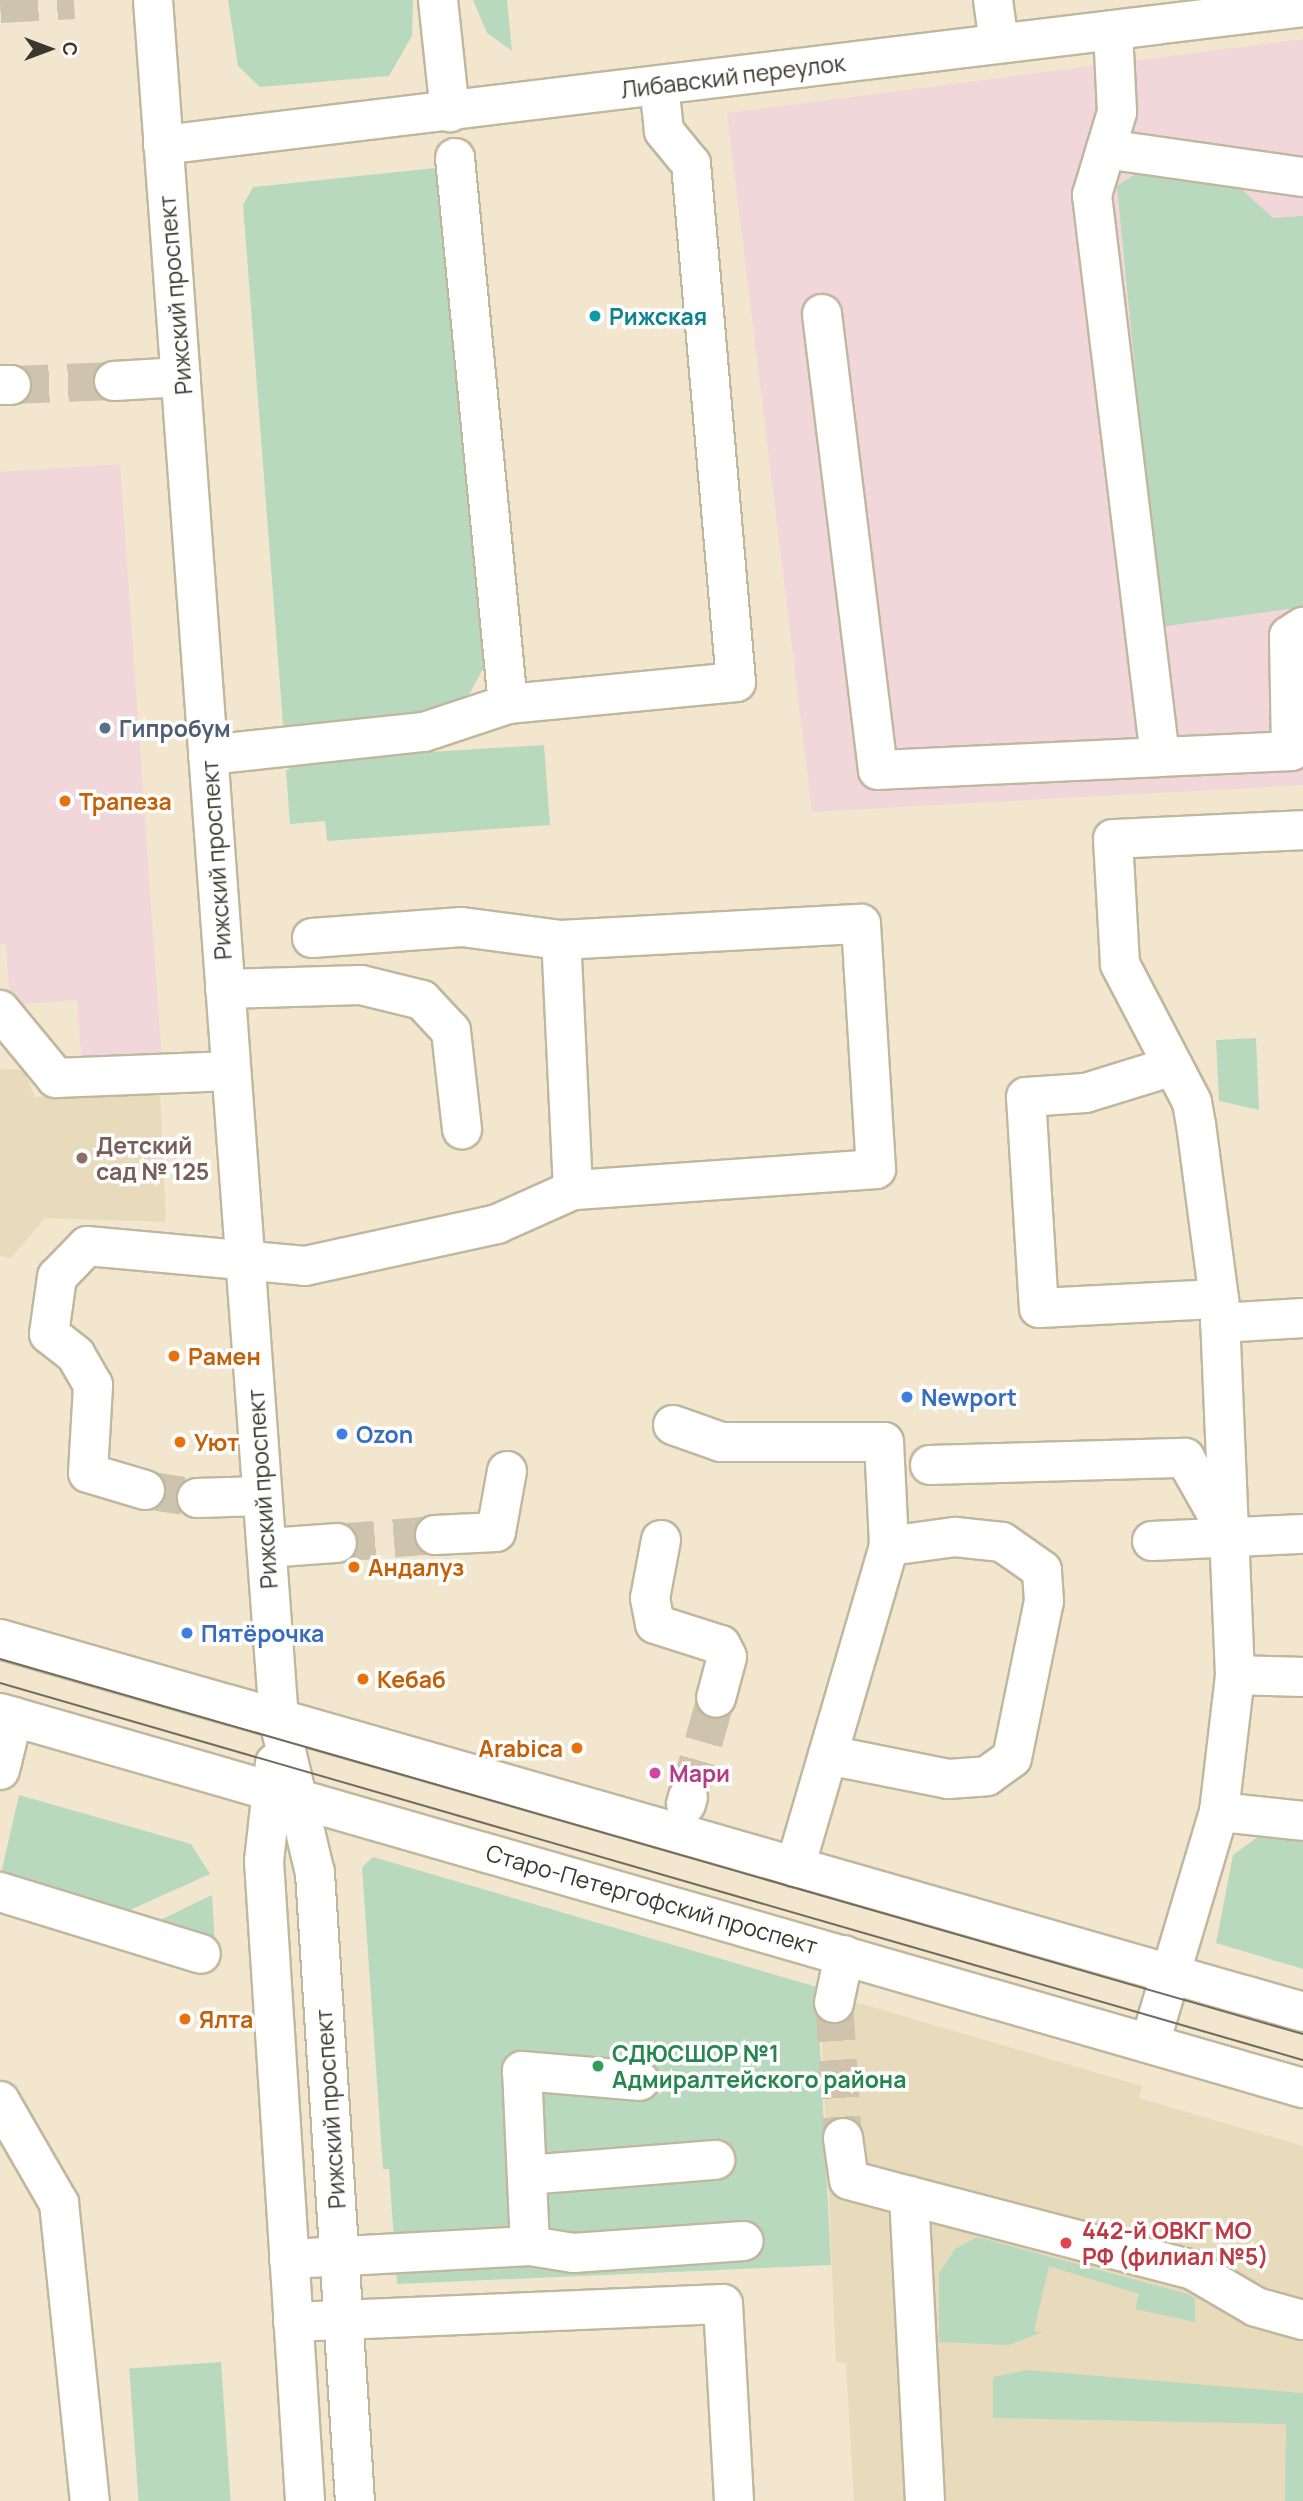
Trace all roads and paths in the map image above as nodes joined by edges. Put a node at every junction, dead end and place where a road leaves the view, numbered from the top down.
1 (153, 0) edge
2 (438, 0) edge
3 (993, 0) edge
4 (1278, 6) edge
5 (1113, 30) junction
6 (999, 43) junction
7 (659, 85) junction
8 (450, 112) junction
9 (163, 145) junction
10 (1106, 149) junction
11 (455, 158) dead end
12 (1303, 177) edge
13 (822, 314) dead end
14 (181, 377) junction
15 (114, 381) tunnel mouth
16 (1303, 628) edge
17 (508, 704) junction
18 (208, 755) junction
19 (1160, 757) junction
20 (1303, 830) edge
21 (312, 938) dead end
22 (561, 940) junction
23 (225, 989) junction
24 (0, 1010) edge
25 (1173, 1066) junction
26 (231, 1071) junction
27 (462, 1129) dead end
28 (573, 1190) junction
29 (247, 1264) junction
30 (1219, 1311) junction
31 (1303, 1318) edge
32 (673, 1425) dead end
33 (930, 1465) dead end
34 (508, 1471) dead end
35 (145, 1490) tunnel mouth
36 (262, 1496) junction
37 (197, 1497) tunnel mouth
38 (1303, 1534) edge
39 (435, 1535) tunnel mouth
40 (1230, 1539) junction
41 (661, 1541) dead end
42 (1152, 1541) dead end
43 (337, 1543) tunnel mouth
44 (889, 1546) junction
45 (267, 1548) junction
46 (0, 1640) edge
47 (1235, 1675) junction
48 (1303, 1677) edge
49 (716, 1698) tunnel mouth
50 (7, 1715) edge
51 (279, 1721) junction
52 (828, 1755) junction
53 (0, 1770) edge
54 (284, 1793) junction
55 (1219, 1812) junction
56 (1303, 1821) edge
57 (795, 1868) junction
58 (0, 1892) edge
59 (201, 1954) dead end
60 (844, 1955) junction
61 (1170, 1974) junction
62 (834, 2003) tunnel mouth
63 (1303, 2012) edge
64 (1150, 2043) junction
65 (640, 2081) dead end
66 (1303, 2088) edge
67 (0, 2101) edge
68 (843, 2138) tunnel mouth
69 (715, 2160) dead end
70 (527, 2175) junction
71 (909, 2196) junction
72 (744, 2241) dead end
73 (530, 2246) junction
74 (340, 2255) junction
75 (289, 2259) junction
76 (344, 2319) junction
77 (1303, 2320) edge
78 (293, 2322) junction
79 (89, 2501) edge
80 (305, 2501) edge
81 (355, 2501) edge
82 (734, 2501) edge
83 (925, 2501) edge

1 - 9 main road, Рижский проспект
2 - 8 main road
3 - 6 main road
4 - 5 main road, Либавский переулок
5 - 6 main road, Либавский переулок
5 - 10 main road
6 - 7 main road, Либавский переулок
7 - 8 main road, Либавский переулок
7 - 17 main road
8 - 9 main road, Либавский переулок
9 - 14 main road, Рижский проспект
10 - 12 main road
10 - 19 main road
11 - 17 main road
13 - 19 main road
14 - 15 main road
14 - 18 main road, Рижский проспект
16 - 19 main road
17 - 18 main road
18 - 23 main road, Рижский проспект
20 - 25 main road
21 - 22 main road
22 - 28 main road
22 - 28 main road
23 - 26 main road, Рижский проспект
23 - 27 main road
24 - 26 main road
25 - 30 main road
25 - 30 main road
26 - 29 main road, Рижский проспект
28 - 29 main road
29 - 35 main road
29 - 36 main road, Рижский проспект
30 - 31 main road
30 - 40 main road
32 - 44 main road
33 - 40 main road
34 - 39 main road
36 - 37 main road
36 - 45 main road, Рижский проспект
38 - 40 main road
40 - 42 main road
40 - 47 main road
41 - 49 main road
43 - 45 main road
44 - 52 main road
44 - 52 main road
45 - 51 main road, Рижский проспект
46 - 51 main road
47 - 48 main road
47 - 55 main road
50 - 53 main road
50 - 54 main road, Старо-Петергофский проспект
51 - 54 main road, Рижский проспект
51 - 57 main road
52 - 57 main road
54 - 60 main road, Старо-Петергофский проспект
54 - 74 main road, Рижский проспект
54 - 75 main road, Рижский проспект
55 - 56 main road
55 - 61 main road
57 - 61 main road
58 - 59 main road
60 - 62 main road
60 - 64 main road, Старо-Петергофский проспект
61 - 63 main road
61 - 64 main road
64 - 66 main road, Старо-Петергофский проспект
65 - 70 main road
67 - 79 main road
68 - 71 main road
69 - 70 main road
70 - 73 main road
71 - 77 main road
71 - 83 main road
72 - 73 main road
73 - 74 main road
74 - 75 main road
74 - 76 main road, Рижский проспект
75 - 78 main road, Рижский проспект
76 - 78 main road
76 - 81 main road, Рижский проспект
76 - 82 main road
78 - 80 main road, Рижский проспект

